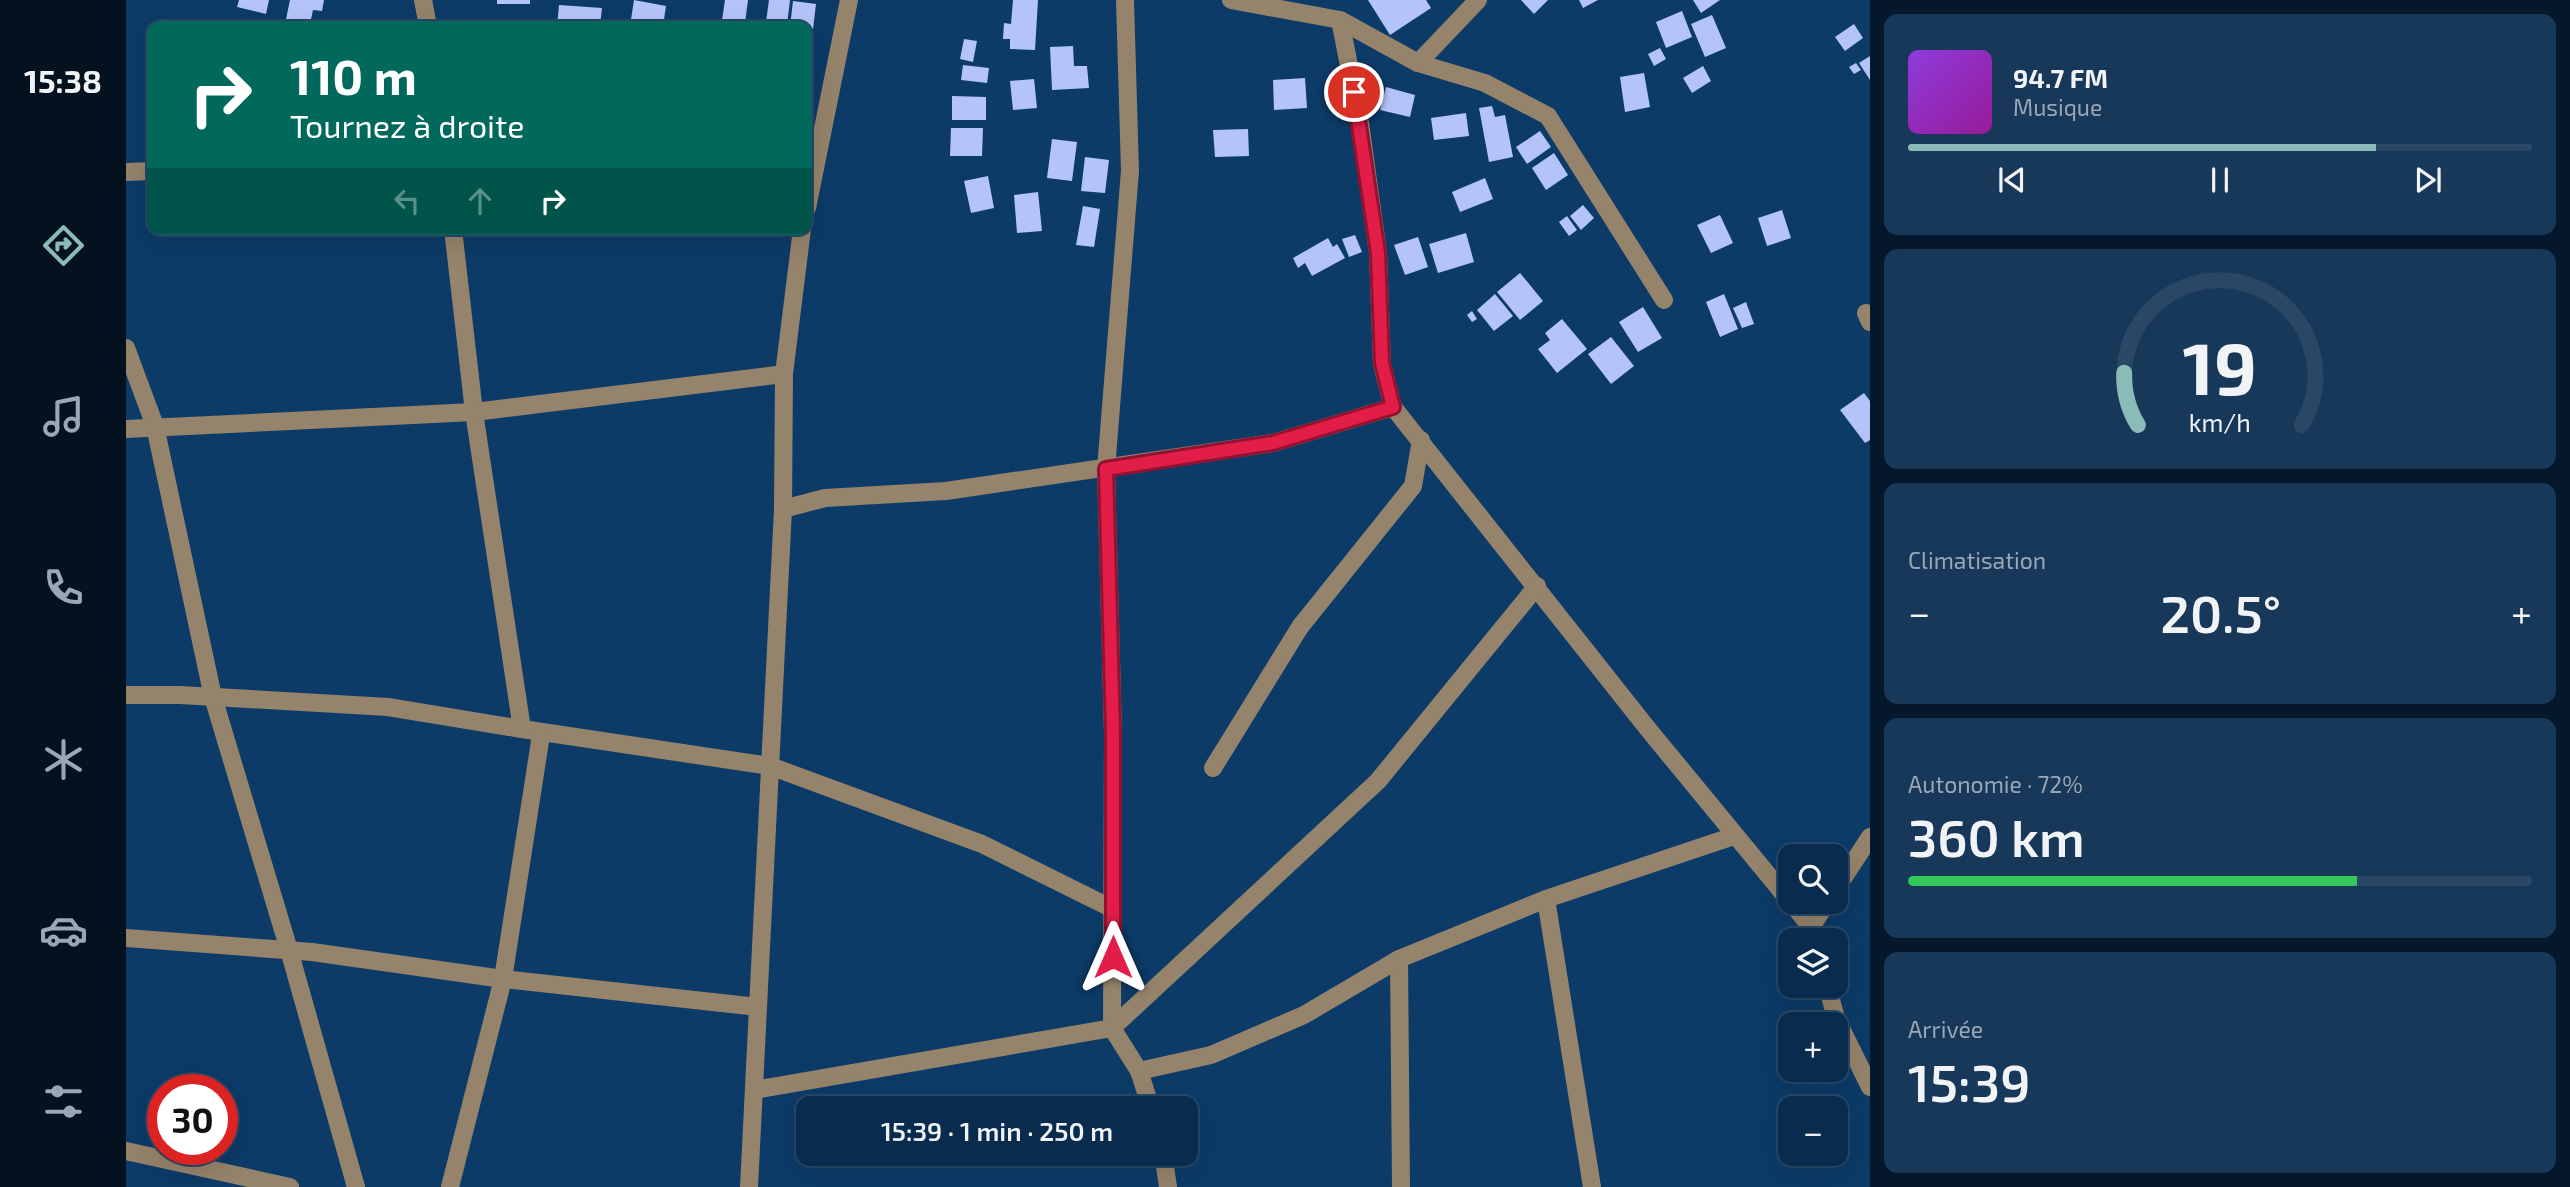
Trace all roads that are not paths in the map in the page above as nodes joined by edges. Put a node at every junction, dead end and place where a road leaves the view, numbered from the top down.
1 (423, 0) edge
2 (849, 0) edge
3 (1125, 0) edge
4 (1231, 0) edge
5 (1478, 0) edge
6 (1340, 20) junction
7 (427, 21) edge
8 (1418, 63) junction
9 (812, 171) edge
10 (126, 172) edge
11 (147, 172) edge
12 (454, 235) edge
13 (801, 235) edge
14 (1664, 300) dead end
15 (126, 348) edge
16 (784, 374) junction
17 (1393, 407) junction
18 (474, 412) junction
19 (155, 426) junction
20 (126, 429) edge
21 (1421, 440) junction
22 (1106, 469) junction
23 (783, 509) junction
24 (1537, 586) junction
25 (126, 695) edge
26 (212, 697) junction
27 (522, 729) junction
28 (541, 735) junction
29 (770, 766) junction
30 (1213, 768) dead end
31 (1734, 835) junction
32 (1870, 837) edge
33 (1848, 871) edge
34 (1546, 899) junction
35 (1113, 909) junction
36 (1809, 928) edge
37 (126, 939) edge
38 (289, 950) junction
39 (1399, 959) junction
40 (503, 979) junction
41 (1831, 998) edge
42 (758, 1007) junction
43 (1112, 1028) junction
44 (1139, 1071) junction
45 (1870, 1087) edge
46 (754, 1090) junction
47 (1147, 1096) edge
48 (126, 1151) edge
49 (1165, 1166) edge
50 (290, 1187) edge
51 (356, 1187) edge
52 (450, 1187) edge
53 (750, 1187) edge
54 (1168, 1187) edge
55 (1401, 1187) edge
56 (1592, 1187) edge

1 - 7 street
2 - 9 street
3 - 22 street
4 - 6 street
5 - 8 street
6 - 8 street
6 - 17 street
8 - 14 street
10 - 11 street
12 - 18 street
13 - 16 street
15 - 19 street
16 - 18 street
16 - 23 street
17 - 21 street
17 - 22 street
18 - 19 street
18 - 27 street
19 - 20 street
19 - 26 street
21 - 24 street
21 - 30 street
22 - 23 street
22 - 35 street
23 - 29 street
24 - 31 street
24 - 43 street
25 - 26 street
26 - 27 street
26 - 38 street
27 - 28 street
28 - 29 street
28 - 40 street
29 - 35 street
29 - 42 street
31 - 34 street
31 - 36 street
32 - 33 street
34 - 39 street
34 - 56 street
35 - 43 street
37 - 38 street
38 - 40 street
38 - 51 street
39 - 44 street
39 - 55 street
40 - 42 street
40 - 52 street
41 - 45 street
42 - 46 street
43 - 44 street
43 - 46 street
44 - 47 street
46 - 53 street
48 - 50 street
49 - 54 street

